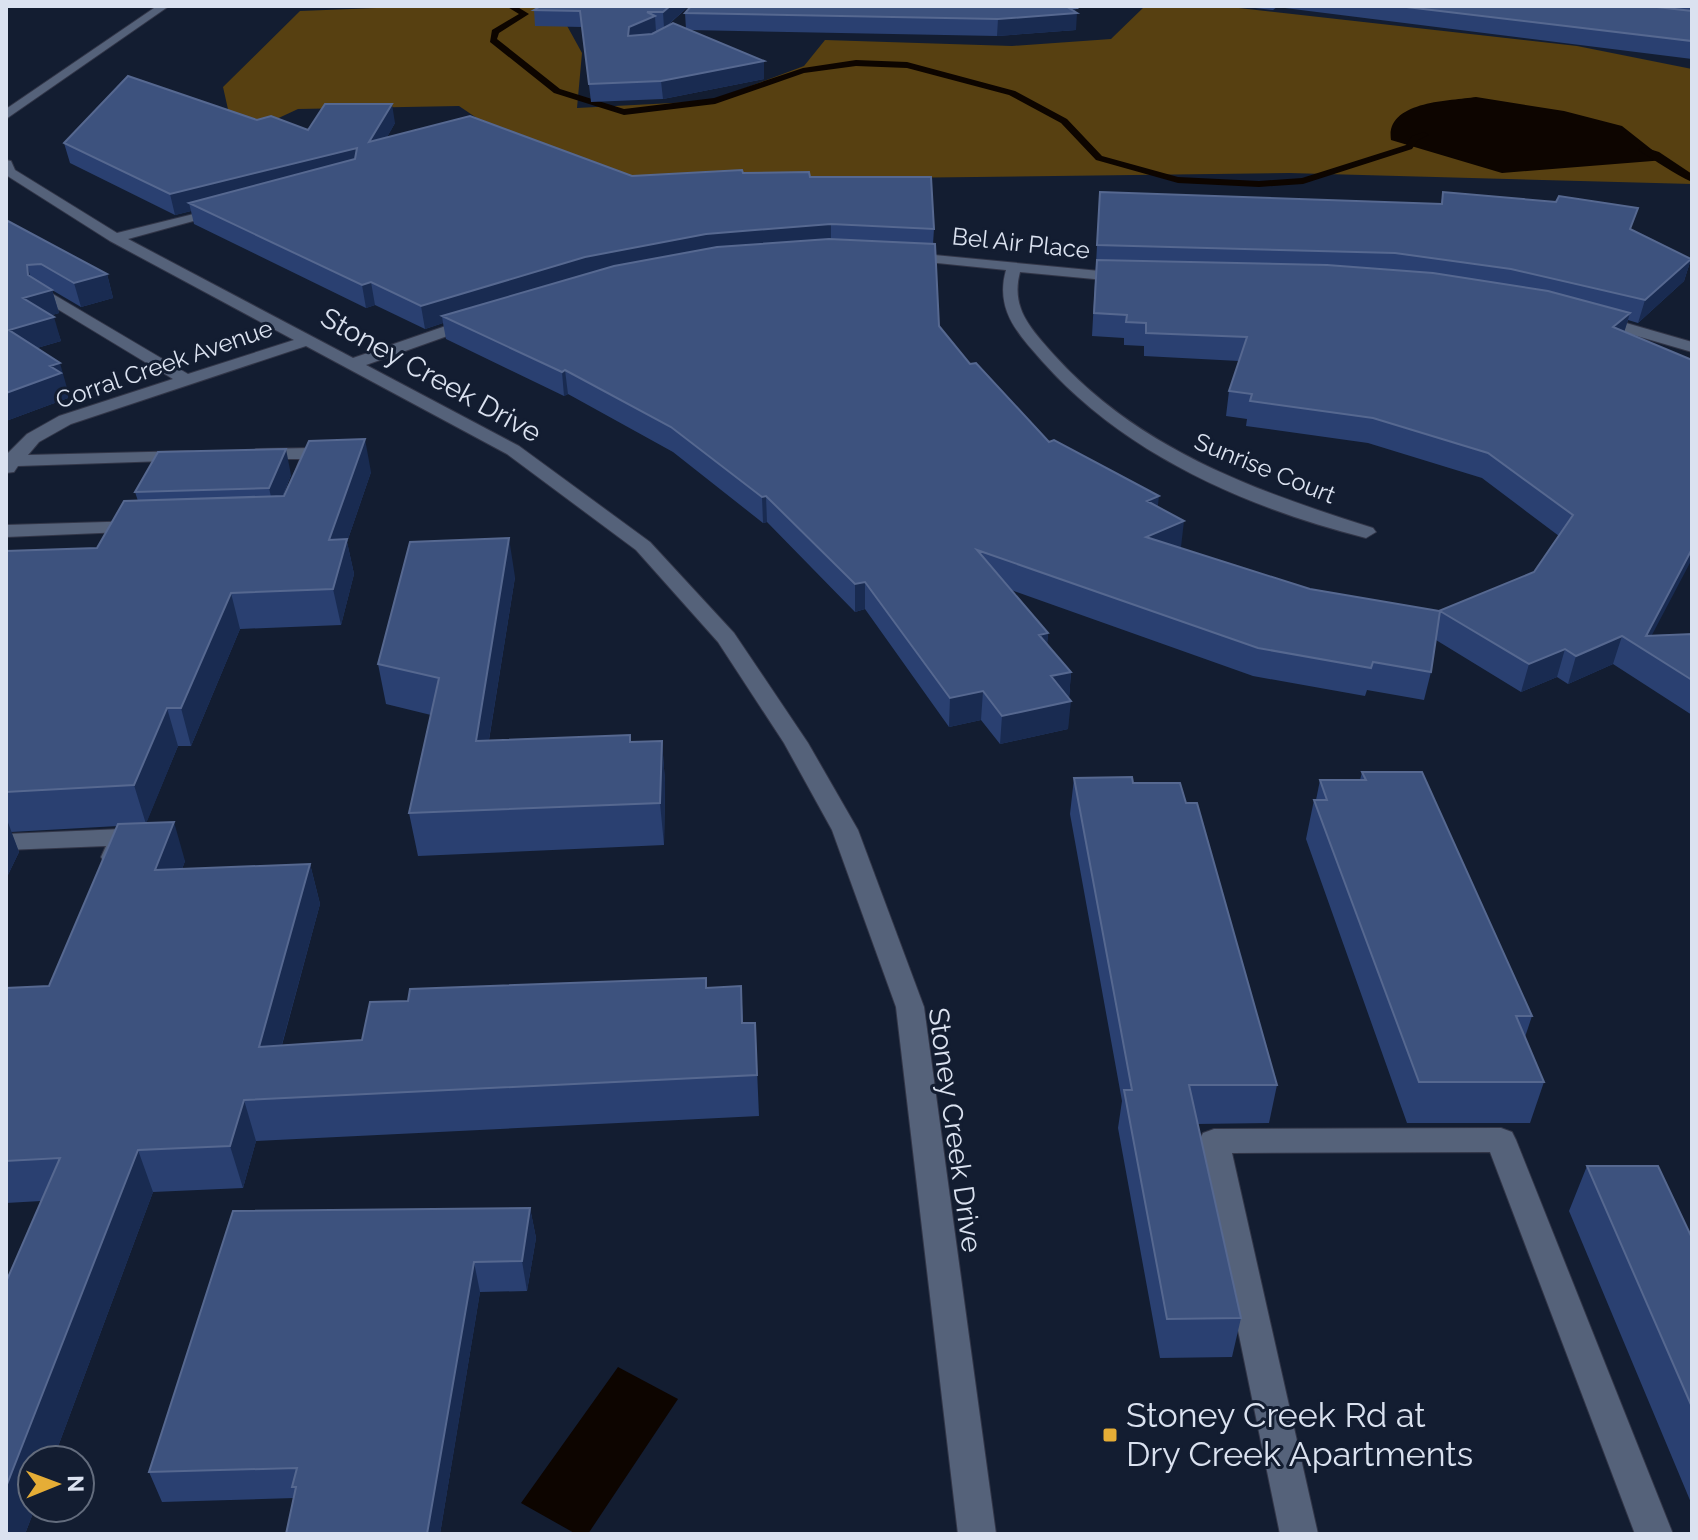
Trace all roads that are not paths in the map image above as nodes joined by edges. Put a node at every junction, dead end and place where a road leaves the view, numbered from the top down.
1 (164, 6) edge
2 (6, 115) edge
3 (6, 164) edge
4 (234, 205) edge
5 (115, 238) junction
6 (893, 255) edge
7 (1014, 267) junction
8 (1148, 277) edge
9 (41, 293) edge
10 (1574, 314) edge
11 (493, 315) edge
12 (306, 341) junction
13 (1692, 347) edge
14 (353, 364) junction
15 (186, 380) junction
16 (233, 455) edge
17 (202, 456) edge
18 (8, 464) edge
19 (295, 495) edge
20 (160, 527) edge
21 (6, 531) edge
22 (1366, 532) dead end
23 (6, 842) edge
24 (105, 880) edge
25 (977, 1534) edge
26 (1299, 1534) edge
27 (1654, 1534) edge

1 - 2 street
3 - 5 street, Stoney Creek Drive
4 - 5 street
5 - 12 street, Stoney Creek Drive
6 - 7 street, Bel Air Place
7 - 8 street, Bel Air Place
7 - 22 street, Sunrise Court
9 - 15 street
10 - 13 street
11 - 14 street
12 - 14 street, Stoney Creek Drive
12 - 15 street, Corral Creek Avenue
14 - 25 street, Stoney Creek Drive
15 - 18 street, Corral Creek Avenue
16 - 19 street
17 - 18 street
20 - 21 street
23 - 24 street
26 - 27 street

